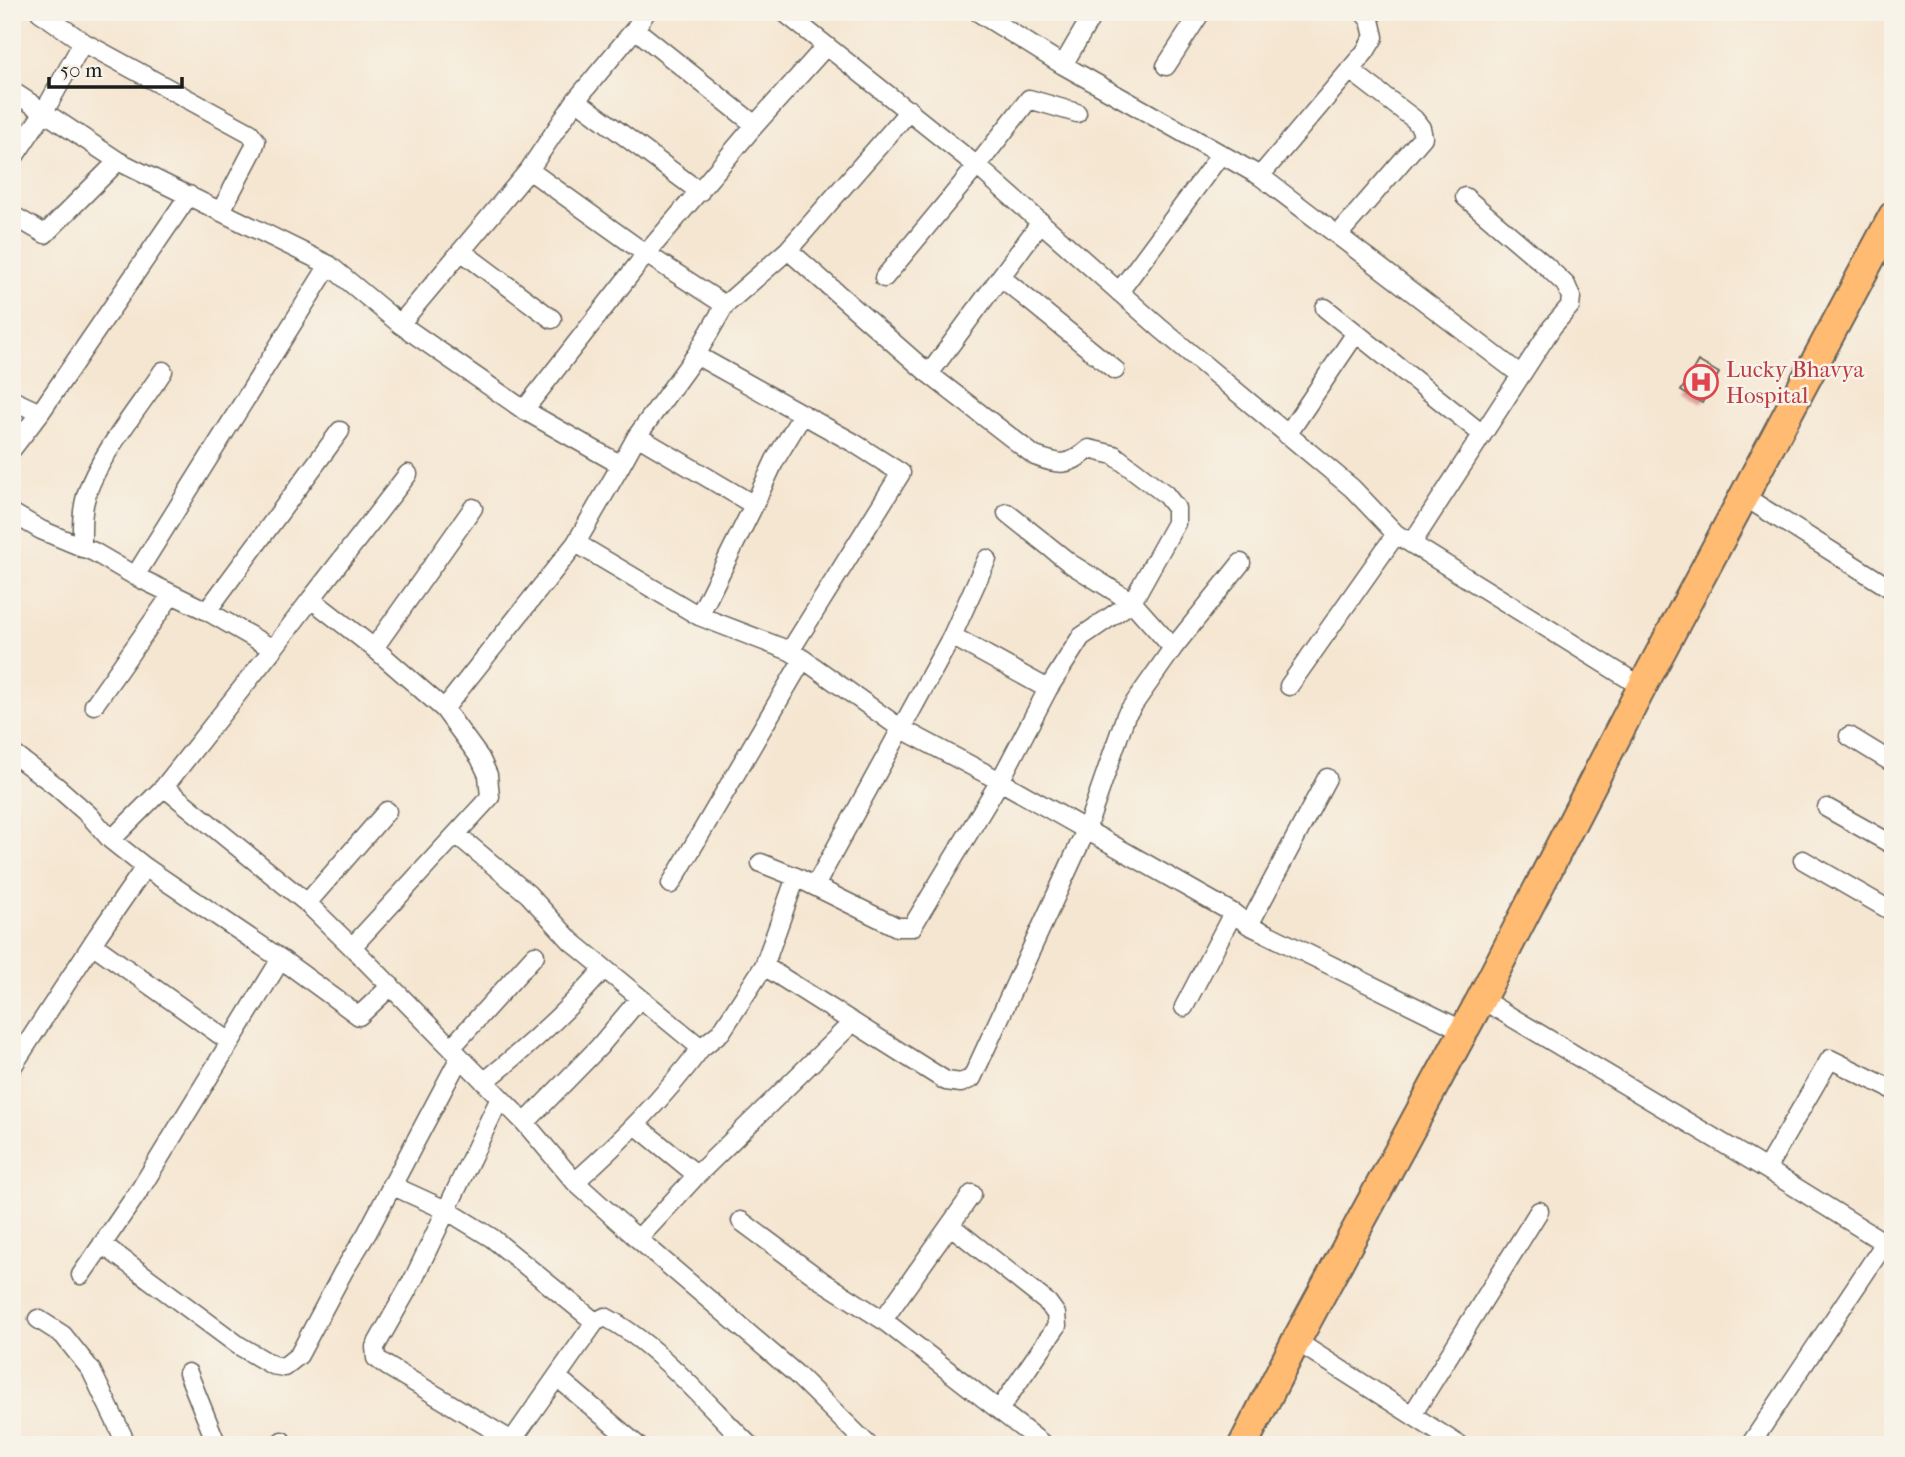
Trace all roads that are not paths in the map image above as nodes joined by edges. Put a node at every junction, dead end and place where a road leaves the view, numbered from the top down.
1 (40, 12) edge
2 (646, 12) edge
3 (784, 12) edge
4 (1094, 12) edge
5 (1201, 12) edge
6 (1363, 12) edge
7 (986, 14) edge
8 (635, 29) junction
9 (83, 42) junction
10 (825, 46) junction
11 (1063, 65) junction
12 (1166, 66) dead end
13 (1349, 70) junction
14 (12, 92) edge
15 (576, 100) junction
16 (910, 110) junction
17 (44, 112) junction
18 (1077, 113) dead end
19 (755, 125) junction
20 (1221, 154) junction
21 (12, 160) edge
22 (118, 161) junction
23 (977, 166) junction
24 (529, 170) junction
25 (1260, 176) junction
26 (700, 192) junction
27 (190, 195) junction
28 (1465, 197) dead end
29 (221, 211) junction
30 (12, 215) edge
31 (1041, 222) junction
32 (1890, 229) edge
33 (1338, 235) junction
34 (788, 250) junction
35 (461, 251) junction
36 (646, 254) junction
37 (329, 265) junction
38 (884, 278) dead end
39 (1002, 278) junction
40 (1119, 292) junction
41 (725, 306) junction
42 (1325, 308) dead end
43 (552, 319) dead end
44 (400, 324) junction
45 (1356, 333) junction
46 (696, 355) junction
47 (1115, 370) dead end
48 (163, 371) dead end
49 (929, 374) junction
50 (1521, 374) junction
51 (12, 400) edge
52 (524, 411) junction
53 (40, 413) junction
54 (803, 414) junction
55 (340, 431) dead end
56 (1482, 434) junction
57 (1287, 435) junction
58 (637, 436) junction
59 (12, 449) edge
60 (621, 465) junction
61 (408, 474) dead end
62 (1745, 497) junction
63 (754, 505) junction
64 (473, 508) dead end
65 (12, 513) edge
66 (1007, 513) dead end
67 (1404, 539) junction
68 (576, 543) junction
69 (82, 548) junction
70 (987, 559) dead end
71 (1241, 563) dead end
72 (135, 576) junction
73 (1893, 590) edge
74 (172, 594) junction
75 (311, 598) junction
76 (1132, 602) junction
77 (207, 611) junction
78 (699, 617) junction
79 (952, 636) junction
80 (373, 648) junction
81 (1172, 648) junction
82 (273, 649) junction
83 (797, 655) junction
84 (1289, 686) dead end
85 (1642, 687) junction
86 (1048, 689) junction
87 (94, 705) dead end
88 (444, 709) junction
89 (900, 728) junction
90 (1849, 736) dead end
91 (12, 753) edge
92 (1893, 763) edge
93 (1327, 778) dead end
94 (1000, 781) junction
95 (164, 787) junction
96 (1826, 807) dead end
97 (387, 811) dead end
98 (1086, 830) junction
99 (456, 834) junction
100 (111, 840) junction
101 (1893, 845) edge
102 (1803, 860) dead end
103 (761, 863) dead end
104 (145, 866) junction
105 (796, 877) junction
106 (671, 884) dead end
107 (815, 886) junction
108 (307, 903) junction
109 (1893, 912) edge
110 (1233, 913) junction
111 (1249, 925) junction
112 (92, 944) junction
113 (352, 947) junction
114 (535, 955) dead end
115 (281, 959) junction
116 (764, 966) junction
117 (604, 970) junction
118 (391, 986) junction
119 (640, 998) junction
120 (1481, 999) junction
121 (1184, 1007) dead end
122 (852, 1023) junction
123 (1464, 1031) junction
124 (230, 1042) junction
125 (18, 1043) edge
126 (701, 1048) junction
127 (456, 1053) junction
128 (12, 1068) edge
129 (484, 1082) junction
130 (1893, 1090) edge
131 (500, 1098) junction
132 (524, 1123) junction
133 (637, 1126) junction
134 (1766, 1169) junction
135 (696, 1175) junction
136 (575, 1182) junction
137 (391, 1185) junction
138 (972, 1194) dead end
139 (448, 1211) junction
140 (1539, 1211) dead end
141 (741, 1221) dead end
142 (951, 1226) junction
143 (638, 1239) junction
144 (1890, 1241) edge
145 (102, 1244) junction
146 (81, 1275) dead end
147 (38, 1319) dead end
148 (883, 1320) junction
149 (595, 1322) junction
150 (1296, 1341) junction
151 (188, 1373) dead end
152 (557, 1377) junction
153 (999, 1410) junction
154 (1412, 1415) junction
155 (511, 1443) edge
156 (127, 1445) edge
157 (217, 1445) edge
158 (637, 1445) edge
159 (749, 1445) edge
160 (868, 1445) edge
161 (1044, 1445) edge
162 (1242, 1445) edge
163 (1459, 1445) edge
164 (1750, 1445) edge

1 - 9 street
2 - 8 street
3 - 10 street
4 - 11 street
5 - 12 street
6 - 13 street
7 - 11 street
8 - 15 street
8 - 19 street
9 - 17 street
9 - 29 street
10 - 16 street
10 - 19 street
11 - 20 street
13 - 25 street
13 - 33 street
14 - 17 street
15 - 24 street
15 - 26 street
16 - 23 street
16 - 34 street
17 - 21 street
17 - 22 street
18 - 23 street
19 - 26 street
20 - 25 street
20 - 40 street
22 - 27 street
22 - 30 street
23 - 31 street
23 - 38 street
24 - 35 street
24 - 36 street
25 - 33 street
26 - 36 street
27 - 29 street
27 - 53 street
28 - 50 street
29 - 37 street
31 - 39 street
31 - 40 street
32 - 62 main road
33 - 50 street
34 - 41 street
34 - 49 street
35 - 43 street
35 - 44 street
36 - 41 street
36 - 52 street
37 - 44 street
37 - 72 street
39 - 47 street
39 - 49 street
40 - 57 street
41 - 46 street
42 - 45 street
44 - 52 street
45 - 56 street
45 - 57 street
46 - 54 street
46 - 58 street
48 - 69 street
49 - 76 street
50 - 56 street
51 - 53 street
52 - 60 street
53 - 59 street
54 - 63 street
54 - 83 street
55 - 77 street
56 - 67 street
57 - 67 street
58 - 60 street
58 - 63 street
60 - 68 street
61 - 75 street
62 - 73 street
62 - 85 main road
63 - 78 street
64 - 80 street
65 - 69 street
66 - 76 street
67 - 84 street
67 - 85 street
68 - 78 street
68 - 88 street
69 - 72 street
70 - 79 street
71 - 81 street
72 - 74 street
74 - 77 street
74 - 87 street
75 - 80 street
75 - 82 street
76 - 81 street
76 - 86 street
77 - 82 street
78 - 83 street
79 - 86 street
79 - 89 street
80 - 88 street
81 - 98 street
82 - 95 street
83 - 89 street
83 - 106 street
85 - 120 main road
86 - 94 street
88 - 99 street
89 - 94 street
89 - 107 street
90 - 92 street
91 - 100 street
93 - 111 street
94 - 98 street
94 - 107 street
95 - 100 street
95 - 108 street
96 - 101 street
97 - 108 street
98 - 110 street
98 - 122 street
99 - 113 street
99 - 117 street
100 - 104 street
102 - 109 street
103 - 105 street
104 - 112 street
104 - 115 street
105 - 107 street
105 - 116 street
108 - 113 street
110 - 111 street
110 - 121 street
111 - 123 street
112 - 124 street
112 - 125 street
113 - 118 street
114 - 127 street
115 - 118 street
115 - 124 street
116 - 122 street
116 - 126 street
117 - 119 street
117 - 129 street
118 - 127 street
119 - 126 street
119 - 132 street
120 - 123 main road
120 - 134 street
122 - 135 street
123 - 150 main road
124 - 145 street
125 - 128 street
126 - 133 street
127 - 129 street
127 - 137 street
129 - 131 street
130 - 134 street
131 - 132 street
131 - 139 street
132 - 136 street
133 - 135 street
133 - 136 street
134 - 144 street
135 - 143 street
136 - 143 street
137 - 139 street
137 - 145 street
138 - 142 street
139 - 149 street
139 - 155 street
140 - 154 street
141 - 148 street
142 - 148 street
142 - 153 street
143 - 160 street
144 - 164 street
145 - 146 street
147 - 156 street
148 - 153 street
149 - 152 street
149 - 159 street
150 - 154 street
150 - 162 main road
151 - 157 street
152 - 155 street
152 - 158 street
153 - 161 street
154 - 163 street

